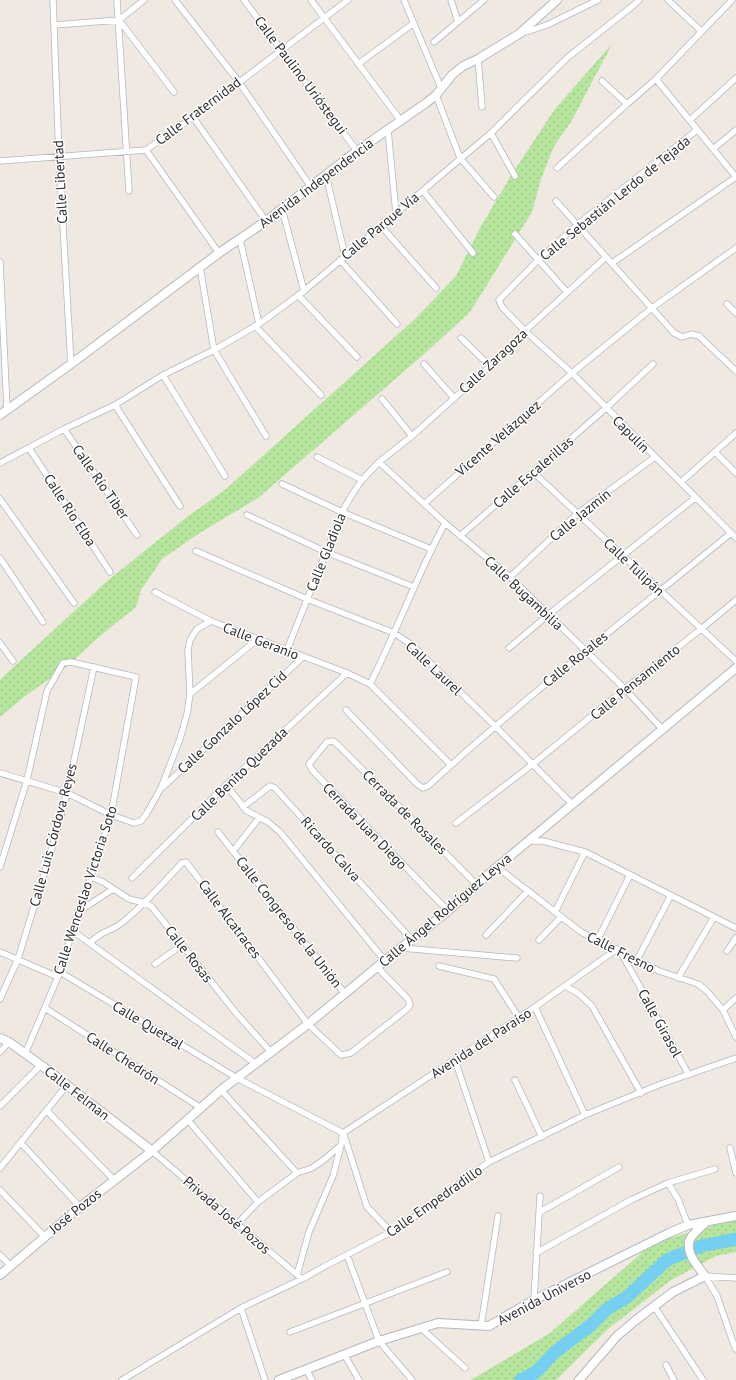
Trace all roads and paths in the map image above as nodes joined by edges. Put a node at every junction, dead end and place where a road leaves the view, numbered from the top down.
1 (53, 0) edge
2 (118, 0) edge
3 (144, 0) edge
4 (175, 0) edge
5 (244, 0) edge
6 (311, 0) edge
7 (348, 0) edge
8 (404, 0) edge
9 (450, 0) edge
10 (484, 0) edge
11 (557, 0) edge
12 (598, 0) edge
13 (639, 0) edge
14 (668, 0) edge
15 (732, 0) edge
16 (324, 18) junction
17 (119, 20) junction
18 (458, 22) junction
19 (414, 23) junction
20 (54, 25) junction
21 (701, 32) junction
22 (519, 34) junction
23 (434, 42) dead end
24 (281, 50) junction
25 (478, 59) junction
26 (358, 64) junction
27 (736, 78) edge
28 (656, 79) junction
29 (602, 81) dead end
30 (238, 82) junction
31 (441, 88) junction
32 (174, 92) dead end
33 (436, 95) junction
34 (627, 104) junction
35 (482, 106) dead end
36 (193, 117) junction
37 (690, 120) junction
38 (401, 121) junction
39 (388, 130) junction
40 (697, 130) junction
41 (736, 130) edge
42 (492, 133) junction
43 (713, 149) junction
44 (146, 150) junction
45 (358, 151) junction
46 (127, 152) junction
47 (59, 157) junction
48 (460, 158) junction
49 (0, 161) edge
50 (557, 168) dead end
51 (326, 175) junction
52 (515, 176) dead end
53 (736, 177) edge
54 (311, 187) junction
55 (423, 190) junction
56 (129, 191) dead end
57 (494, 196) dead end
58 (556, 201) dead end
59 (282, 209) junction
60 (396, 213) junction
61 (266, 221) junction
62 (577, 225) junction
63 (381, 226) junction
64 (515, 234) dead end
65 (240, 239) junction
66 (736, 248) edge
67 (219, 253) junction
68 (473, 253) dead end
69 (606, 257) junction
70 (343, 258) junction
71 (538, 260) junction
72 (0, 262) edge
73 (612, 264) junction
74 (200, 267) junction
75 (436, 288) dead end
76 (304, 291) junction
77 (568, 292) junction
78 (298, 295) junction
79 (499, 300) joint
80 (727, 304) dead end
81 (652, 308) junction
82 (736, 313) edge
83 (397, 324) dead end
84 (257, 325) junction
85 (526, 330) junction
86 (461, 338) dead end
87 (214, 350) junction
88 (357, 357) dead end
89 (71, 364) junction
90 (424, 364) dead end
91 (653, 364) dead end
92 (490, 366) junction
93 (736, 371) edge
94 (572, 373) junction
95 (163, 375) junction
96 (321, 395) dead end
97 (454, 398) junction
98 (382, 399) dead end
99 (115, 405) junction
100 (606, 408) junction
101 (7, 409) junction
102 (0, 415) edge
103 (64, 429) junction
104 (736, 434) edge
105 (266, 436) dead end
106 (412, 436) junction
107 (29, 448) junction
108 (715, 452) junction
109 (317, 457) dead end
110 (655, 457) junction
111 (379, 462) junction
112 (0, 463) edge
113 (533, 472) junction
114 (736, 473) edge
115 (225, 476) dead end
116 (362, 480) junction
117 (681, 482) junction
118 (282, 484) dead end
119 (695, 498) junction
120 (0, 499) edge
121 (424, 504) junction
122 (180, 506) dead end
123 (342, 512) junction
124 (578, 514) junction
125 (247, 515) dead end
126 (445, 523) junction
127 (730, 533) junction
128 (137, 535) dead end
129 (460, 536) junction
130 (736, 538) edge
131 (431, 549) junction
132 (196, 551) dead end
133 (326, 552) junction
134 (622, 556) junction
135 (0, 558) edge
136 (110, 572) dead end
137 (510, 577) junction
138 (414, 587) junction
139 (154, 592) dead end
140 (660, 592) junction
141 (307, 599) junction
142 (736, 600) edge
143 (74, 603) dead end
144 (548, 615) junction
145 (211, 621) junction
146 (43, 622) dead end
147 (702, 629) junction
148 (394, 633) junction
149 (258, 639) junction
150 (0, 643) edge
151 (509, 648) dead end
152 (287, 650) junction
153 (585, 651) junction
154 (304, 657) junction
155 (13, 661) dead end
156 (736, 661) edge
157 (94, 667) junction
158 (736, 668) edge
159 (347, 673) junction
160 (370, 684) junction
161 (625, 689) junction
162 (190, 694) junction
163 (346, 710) dead end
164 (495, 726) junction
165 (663, 730) junction
166 (333, 741) joint
167 (533, 764) junction
168 (451, 765) junction
169 (0, 773) edge
170 (27, 780) junction
171 (226, 785) junction
172 (161, 788) junction
173 (67, 793) junction
174 (572, 804) junction
175 (243, 807) junction
176 (111, 815) junction
177 (259, 818) junction
178 (456, 823) dead end
179 (218, 832) dead end
180 (530, 841) junction
181 (233, 851) junction
182 (585, 852) junction
183 (0, 867) edge
184 (497, 867) junction
185 (630, 875) junction
186 (91, 878) junction
187 (132, 878) dead end
188 (477, 884) junction
189 (113, 889) junction
190 (528, 891) junction
191 (671, 895) junction
192 (145, 903) junction
193 (448, 911) junction
194 (78, 912) junction
195 (555, 912) junction
196 (561, 917) junction
197 (714, 917) junction
198 (736, 928) edge
199 (73, 931) junction
200 (486, 935) dead end
201 (736, 939) edge
202 (412, 940) junction
203 (539, 940) dead end
204 (597, 941) junction
205 (90, 943) junction
206 (182, 945) junction
207 (402, 948) junction
208 (618, 950) junction
209 (727, 951) dead end
210 (0, 952) edge
211 (517, 958) dead end
212 (18, 959) junction
213 (637, 960) junction
214 (385, 961) junction
215 (155, 964) dead end
216 (439, 966) dead end
217 (377, 967) junction
218 (59, 974) junction
219 (678, 978) junction
220 (565, 986) junction
221 (345, 994) junction
222 (736, 998) edge
223 (0, 999) edge
224 (535, 1007) junction
225 (45, 1008) junction
226 (723, 1010) junction
227 (519, 1018) junction
228 (308, 1024) junction
229 (736, 1037) edge
230 (0, 1038) edge
231 (9, 1042) junction
232 (0, 1052) edge
233 (271, 1052) junction
234 (25, 1054) junction
235 (736, 1058) edge
236 (454, 1060) junction
237 (256, 1064) junction
238 (41, 1065) junction
239 (689, 1074) junction
240 (237, 1078) junction
241 (515, 1080) dead end
242 (67, 1085) junction
243 (221, 1090) junction
244 (641, 1093) junction
245 (0, 1106) edge
246 (201, 1108) junction
247 (47, 1111) junction
248 (585, 1115) junction
249 (188, 1119) junction
250 (343, 1133) junction
251 (542, 1137) junction
252 (22, 1143) junction
253 (341, 1145) junction
254 (730, 1148) dead end
255 (152, 1150) junction
256 (489, 1162) junction
257 (620, 1167) dead end
258 (0, 1168) edge
259 (715, 1169) dead end
260 (736, 1172) edge
261 (297, 1173) junction
262 (114, 1180) junction
263 (668, 1183) junction
264 (0, 1190) edge
265 (540, 1196) dead end
266 (258, 1202) junction
267 (80, 1207) junction
268 (540, 1212) junction
269 (498, 1216) dead end
270 (736, 1216) edge
271 (706, 1222) junction
272 (237, 1224) junction
273 (688, 1226) junction
274 (391, 1232) junction
275 (44, 1237) junction
276 (536, 1253) junction
277 (0, 1255) edge
278 (347, 1255) junction
279 (11, 1266) junction
280 (447, 1272) dead end
281 (0, 1274) edge
282 (296, 1275) junction
283 (705, 1276) junction
284 (736, 1278) edge
285 (302, 1279) junction
286 (534, 1300) junction
287 (366, 1303) junction
288 (654, 1306) junction
289 (241, 1308) junction
290 (481, 1326) junction
291 (736, 1326) edge
292 (421, 1328) junction
293 (729, 1328) junction
294 (290, 1332) dead end
295 (379, 1341) junction
296 (736, 1349) edge
297 (344, 1354) junction
298 (666, 1365) dead end
299 (465, 1368) dead end
300 (306, 1369) junction
301 (122, 1380) edge
302 (265, 1380) edge
303 (279, 1380) edge
304 (312, 1380) edge
305 (359, 1380) edge
306 (412, 1380) edge
307 (579, 1380) edge
308 (674, 1380) edge
309 (703, 1380) edge

1 - 20 street, Calle Libertad
2 - 17 street
3 - 17 street
4 - 30 street
5 - 24 street, Calle Paulino Urióstegui
6 - 16 street
7 - 16 street, Calle Fraternidad
8 - 19 street
9 - 18 street
10 - 18 street
11 - 22 street, Avenida Independencia
12 - 22 street
13 - 42 street, Calle Parque Vía
14 - 21 street
15 - 21 street
16 - 24 street, Calle Fraternidad
16 - 26 street
17 - 20 street
17 - 32 street
17 - 46 street
18 - 23 street
19 - 26 street
19 - 31 street
20 - 47 street, Calle Libertad
21 - 28 street
22 - 25 street, Avenida Independencia
24 - 30 street, Calle Fraternidad
24 - 45 street, Calle Paulino Urióstegui
25 - 31 street, Avenida Independencia
25 - 35 street
26 - 38 street
27 - 37 street, Calle Sebastián Lerdo de Tejada
28 - 34 street
28 - 37 street
29 - 34 street
30 - 36 street, Calle Fraternidad
30 - 54 street
31 - 33 street, Avenida Independencia
33 - 38 street, Avenida Independencia
33 - 48 street
34 - 50 street
36 - 44 street, Calle Fraternidad
36 - 61 street
37 - 40 street
38 - 39 street, Avenida Independencia
39 - 45 street, Avenida Independencia
39 - 60 street
40 - 43 street
40 - 62 street, Calle Sebastián Lerdo de Tejada
41 - 43 street
42 - 48 street, Calle Parque Vía
42 - 52 street
43 - 53 street
44 - 46 street, Calle Fraternidad
44 - 67 street
45 - 51 street, Avenida Independencia
46 - 47 street, Calle Fraternidad
46 - 56 street
47 - 49 street, Calle Fraternidad
47 - 89 street, Calle Libertad
48 - 55 street, Calle Parque Vía
48 - 57 street
51 - 54 street, Avenida Independencia
51 - 70 street
53 - 73 street
54 - 59 street, Avenida Independencia
55 - 60 street, Calle Parque Vía
55 - 68 street
58 - 62 street
59 - 61 street, Avenida Independencia
59 - 76 street
60 - 63 street, Calle Parque Vía
61 - 65 street, Avenida Independencia
62 - 69 street
62 - 71 street, Calle Sebastián Lerdo de Tejada
63 - 70 street, Calle Parque Vía
63 - 75 street
64 - 71 street
65 - 67 street, Avenida Independencia
65 - 84 street
66 - 81 street
67 - 74 street, Avenida Independencia
69 - 73 street
69 - 77 street, Calle Zaragoza
70 - 76 street, Calle Parque Vía
70 - 83 street
71 - 77 street
71 - 79 street, Calle Sebastián Lerdo de Tejada
72 - 101 street
73 - 81 street
74 - 87 street
74 - 89 street, Avenida Independencia
76 - 78 street, Calle Parque Vía
77 - 85 street, Calle Zaragoza
78 - 84 street, Calle Parque Vía
78 - 88 street
79 - 85 street, Capulín
80 - 82 street
81 - 93 street
81 - 94 street, Vicente Velázquez
84 - 87 street, Calle Parque Vía
84 - 96 street
85 - 92 street, Calle Zaragoza
85 - 94 street, Capulín
86 - 92 street
87 - 95 street, Calle Parque Vía
87 - 105 street
89 - 101 street, Avenida Independencia
90 - 97 street
91 - 100 street, Calle Escalerillas
92 - 97 street, Calle Zaragoza
94 - 100 street, Capulín
94 - 121 street, Vicente Velázquez
95 - 99 street, Calle Parque Vía
95 - 115 street
97 - 106 street, Calle Zaragoza
98 - 106 street
99 - 103 street, Calle Parque Vía
99 - 122 street
100 - 110 street, Capulín
100 - 113 street, Calle Escalerillas
101 - 102 street, Avenida Independencia
103 - 107 street, Calle Parque Vía
103 - 128 street, Calle Río Tiber
104 - 108 street
106 - 111 street, Calle Zaragoza
107 - 112 street, Calle Parque Vía
107 - 136 street, Calle Río Elba
108 - 114 street
108 - 117 street
109 - 116 street
110 - 117 street, Capulín
110 - 124 street, Calle Jazmín
111 - 116 street, Calle Gladiola
111 - 121 street, Calle Bugambilia
113 - 124 street, Calle Tulipán
113 - 129 street, Calle Escalerillas
116 - 123 street, Calle Gladiola
117 - 119 street, Capulín
118 - 123 street
119 - 127 street, Capulín
119 - 134 street
120 - 143 street
121 - 126 street, Calle Bugambilia
123 - 131 street
123 - 133 street, Calle Gladiola
124 - 134 street, Calle Tulipán
124 - 137 street, Calle Jazmín
125 - 133 street
126 - 129 street, Calle Bugambilia
126 - 131 street
127 - 130 street, Capulín
127 - 140 street, Calle Rosales
129 - 137 street, Calle Bugambilia
131 - 138 street
132 - 141 street, Calle Laurel
133 - 138 street
133 - 141 street, Calle Gladiola
134 - 140 street, Calle Tulipán
134 - 144 street
135 - 146 street
137 - 144 street, Calle Bugambilia
138 - 148 street
139 - 145 street, Calle Geranio
140 - 147 street, Calle Tulipán
140 - 153 street, Calle Rosales
141 - 148 street, Calle Laurel
141 - 152 street, Calle Gladiola
142 - 147 street, Calle Pensamiento
144 - 151 street
144 - 153 street, Calle Bugambilia
145 - 149 street, Calle Geranio
145 - 162 street
147 - 156 street, Calle Tulipán
147 - 161 street, Calle Pensamiento
148 - 160 street
148 - 164 street, Calle Laurel
149 - 152 street, Calle Geranio
149 - 162 street
150 - 155 street
152 - 154 street, Calle Geranio
153 - 161 street, Calle Bugambilia
153 - 164 street, Calle Rosales
154 - 159 street, Calle Geranio
154 - 172 street, Calle Gonzalo López Cid
157 - 170 street, Calle Wenceslao Victoria Soto
157 - 173 street, Calle Luis Córdova Reyes
157 - 176 street, Calle Wenceslao Victoria Soto
158 - 165 street, Calle Ángel Rodríguez Leyva
159 - 160 street, Calle Geranio
159 - 171 street, Calle Benito Quezada
160 - 168 street, Calle Geranio
161 - 165 street, Calle Bugambilia
161 - 167 street, Calle Pensamiento
162 - 172 street
163 - 168 street, Calle Rosales
164 - 167 street, Calle Laurel
164 - 168 street, Calle Rosales
165 - 174 street, Calle Ángel Rodríguez Leyva
166 - 188 street, Cerrada de Rosales
166 - 193 street, Cerrada Juan Diego
167 - 174 street, Calle Laurel
167 - 178 street, Calle Pensamiento
169 - 170 street
170 - 173 street
170 - 183 street
171 - 175 street
171 - 187 street, Calle Benito Quezada
172 - 176 street
173 - 176 street
173 - 212 street, Calle Luis Córdova Reyes
174 - 180 street, Calle Ángel Rodríguez Leyva
175 - 177 street
175 - 202 street, Ricardo Calva
176 - 186 street, Calle Wenceslao Victoria Soto
177 - 181 street, Calle Congreso de la Unión
177 - 214 street
179 - 181 street, Calle Congreso de la Unión
180 - 182 street
180 - 184 street, Calle Ángel Rodríguez Leyva
181 - 221 street, Calle Congreso de la Unión
182 - 185 street
182 - 195 street
184 - 188 street, Calle Ángel Rodríguez Leyva
184 - 190 street, Calle Fresno
185 - 191 street
185 - 204 street
186 - 189 street, Calle Rosas
186 - 194 street, Calle Wenceslao Victoria Soto
188 - 193 street, Calle Ángel Rodríguez Leyva
189 - 192 street, Calle Rosas
189 - 194 street
190 - 195 street, Calle Fresno
190 - 200 street
191 - 197 street
191 - 213 street
192 - 205 street
192 - 206 street, Calle Rosas
192 - 228 street, Calle Alcatraces
193 - 202 street, Calle Ángel Rodríguez Leyva
194 - 199 street, Calle Wenceslao Victoria Soto
195 - 196 street, Calle Fresno
196 - 203 street
196 - 204 street, Calle Fresno
197 - 198 street
197 - 219 street
199 - 205 street
199 - 218 street, Calle Wenceslao Victoria Soto
201 - 209 street
202 - 207 street, Calle Ángel Rodríguez Leyva
204 - 208 street, Calle Fresno
205 - 237 street
206 - 215 street
206 - 233 street, Calle Rosas
207 - 211 street
207 - 214 street, Calle Ángel Rodríguez Leyva
208 - 213 street, Calle Fresno
208 - 220 street, Avenida del Paraíso
208 - 239 street, Calle Girasol
210 - 212 street, Calle Quetzal
212 - 218 street, Calle Quetzal
212 - 223 street, Calle Luis Córdova Reyes
213 - 219 street, Calle Fresno
214 - 217 street, Calle Ángel Rodríguez Leyva
216 - 227 street
217 - 221 street, Calle Ángel Rodríguez Leyva
217 - 228 street
218 - 225 street, Calle Wenceslao Victoria Soto
218 - 240 street, Calle Quetzal
219 - 226 street, Calle Fresno
220 - 224 street, Avenida del Paraíso
220 - 244 street
221 - 228 street, Calle Ángel Rodríguez Leyva
222 - 226 street
224 - 227 street, Avenida del Paraíso
224 - 248 street
225 - 234 street, Calle Wenceslao Victoria Soto
225 - 246 street, Calle Chedrón
226 - 229 street, Calle Fresno
227 - 236 street, Avenida del Paraíso
228 - 233 street, Calle Ángel Rodríguez Leyva
230 - 231 street, Calle Felman
231 - 232 street
231 - 234 street, Calle Felman
233 - 237 street, Calle Ángel Rodríguez Leyva
234 - 238 street, Calle Felman
235 - 239 street, Calle Empedradillo
236 - 250 street, Avenida del Paraíso
236 - 256 street
237 - 240 street, Calle Ángel Rodríguez Leyva
238 - 242 street, Calle Felman
238 - 245 street
239 - 244 street, Calle Empedradillo
240 - 243 street, Calle Ángel Rodríguez Leyva
240 - 250 street, Calle Quetzal
241 - 251 street
242 - 247 street
242 - 255 street, Calle Felman
243 - 246 street, Calle Ángel Rodríguez Leyva
243 - 261 street
244 - 248 street, Calle Empedradillo
246 - 249 street, Calle Ángel Rodríguez Leyva
247 - 252 street
247 - 262 street
248 - 251 street, Calle Empedradillo
249 - 255 street, Calle Ángel Rodríguez Leyva
249 - 266 street
250 - 253 street
250 - 274 street
251 - 256 street, Calle Empedradillo
252 - 258 street
252 - 267 street
253 - 261 street
253 - 282 street
254 - 260 street
255 - 262 street, José Pozos
255 - 272 street, Privada José Pozos
256 - 274 street, Calle Empedradillo
257 - 268 street
259 - 263 street
261 - 266 street
262 - 267 street, José Pozos
263 - 273 street
263 - 276 street
264 - 275 street
265 - 268 street
266 - 272 street
267 - 275 street, José Pozos
268 - 276 street
269 - 290 street
270 - 271 street, Avenida Universo
271 - 273 street, Avenida Universo
271 - 283 street
272 - 282 street, Privada José Pozos
273 - 286 street, Avenida Universo
274 - 278 street, Calle Empedradillo
275 - 279 street, José Pozos
276 - 286 street
277 - 279 street
278 - 285 street, Calle Empedradillo
278 - 287 street
279 - 281 street, José Pozos
280 - 287 street
282 - 285 street, Privada José Pozos
283 - 284 street
283 - 288 street
283 - 293 street
285 - 289 street, Calle Empedradillo
286 - 290 street, Avenida Universo
287 - 294 street
287 - 295 street
288 - 307 street
288 - 309 street
289 - 301 street, Calle Empedradillo
289 - 302 street
290 - 292 street, Avenida Universo
291 - 293 street
292 - 295 street, Avenida Universo
292 - 299 street
293 - 296 street
295 - 297 street, Avenida Universo
295 - 306 street
297 - 300 street, Avenida Universo
297 - 305 street
298 - 308 street
300 - 303 street, Avenida Universo
300 - 304 street

